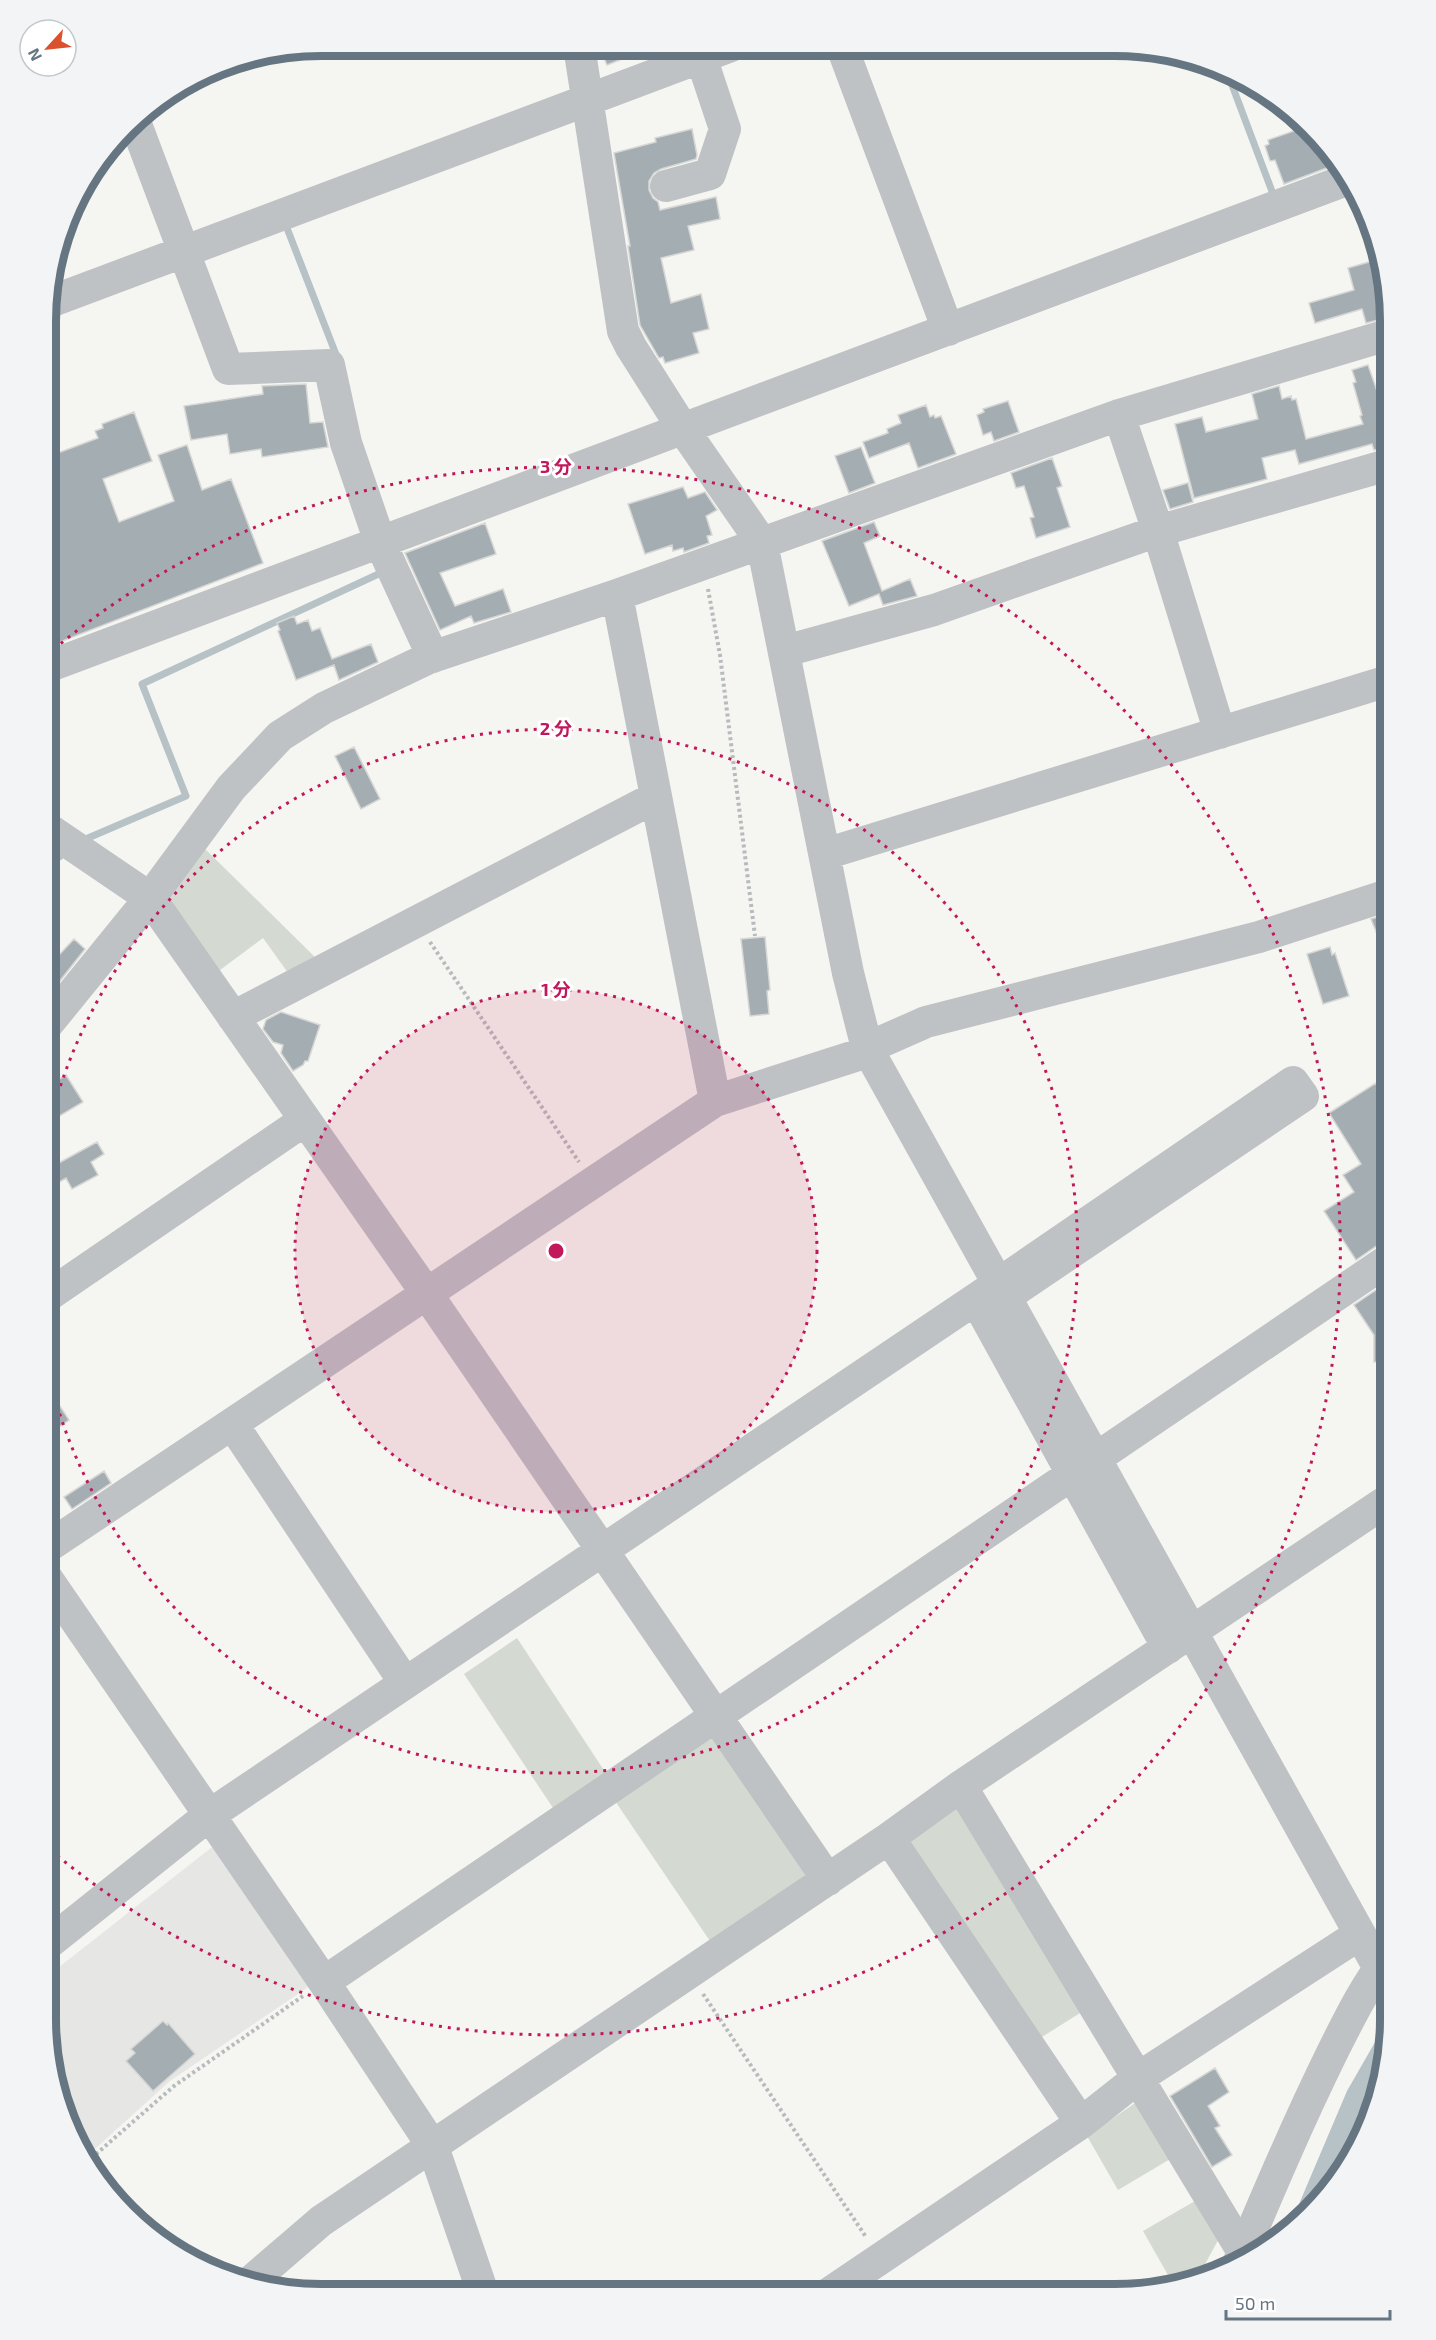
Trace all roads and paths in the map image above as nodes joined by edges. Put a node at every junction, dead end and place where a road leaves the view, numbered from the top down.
1 (581, 56) edge
2 (678, 56) edge
3 (691, 56) edge
4 (846, 56) edge
5 (586, 90) junction
6 (138, 129) edge
7 (1341, 182) edge
8 (666, 186) dead end
9 (181, 243) junction
10 (57, 292) edge
11 (948, 330) junction
12 (1381, 337) edge
13 (1119, 415) junction
14 (683, 429) junction
15 (1381, 467) edge
16 (1158, 531) junction
17 (380, 542) junction
18 (762, 543) junction
19 (704, 564) junction
20 (617, 595) junction
21 (785, 651) junction
22 (433, 657) junction
23 (56, 664) edge
24 (1381, 683) edge
25 (1220, 733) junction
26 (656, 797) junction
27 (56, 845) edge
28 (825, 854) junction
29 (1381, 897) edge
30 (150, 898) junction
31 (416, 922) junction
32 (756, 936) dead end
33 (56, 1014) edge
34 (233, 1017) junction
35 (867, 1048) junction
36 (715, 1101) junction
37 (305, 1120) junction
38 (593, 1182) junction
39 (1381, 1265) edge
40 (56, 1290) edge
41 (427, 1294) junction
42 (997, 1301) junction
43 (233, 1425) junction
44 (1083, 1466) junction
45 (1381, 1505) edge
46 (56, 1541) edge
47 (607, 1559) junction
48 (56, 1592) edge
49 (1180, 1641) junction
50 (405, 1683) junction
51 (715, 1717) junction
52 (961, 1786) junction
53 (214, 1825) junction
54 (889, 1838) junction
55 (828, 1880) junction
56 (1360, 1934) junction
57 (56, 1938) edge
58 (56, 1961) edge
59 (1381, 1962) edge
60 (689, 1974) junction
61 (1381, 1977) edge
62 (324, 1982) junction
63 (1138, 2078) junction
64 (1081, 2123) junction
65 (434, 2147) junction
66 (94, 2156) edge
67 (1244, 2251) edge
68 (1239, 2254) edge
69 (881, 2258) junction
70 (257, 2276) edge
71 (480, 2284) edge
72 (843, 2284) edge

1 - 5 street
2 - 5 street
3 - 8 street
4 - 11 street
5 - 9 street
5 - 14 street
6 - 9 street
7 - 11 street
9 - 10 street
9 - 17 street
11 - 14 street
12 - 13 street
13 - 16 street
13 - 18 street
14 - 17 street
14 - 18 street
15 - 16 street
16 - 21 street
16 - 25 street
17 - 22 street
17 - 23 street
18 - 19 street
18 - 21 street
19 - 20 street
19 - 32 path
20 - 22 street
20 - 26 street
21 - 28 street
22 - 30 street
24 - 25 street
25 - 28 street
26 - 31 street
26 - 36 street
27 - 30 street
28 - 35 street
29 - 35 street
30 - 33 street
30 - 34 street
31 - 34 street
31 - 38 path
34 - 37 street
35 - 36 street
35 - 42 street
36 - 38 street
37 - 40 street
37 - 41 street
38 - 41 street
39 - 44 street
41 - 43 street
41 - 47 street
42 - 42 street
42 - 44 street
42 - 47 street
43 - 46 street
43 - 50 street
44 - 49 street
44 - 51 street
45 - 49 street
47 - 50 street
47 - 51 street
47 - 53 street
48 - 53 street
49 - 52 street
49 - 56 street
50 - 53 street
51 - 55 street
51 - 62 street
52 - 54 street
52 - 63 street
53 - 57 street
53 - 58 street
53 - 62 street
54 - 55 street
54 - 64 street
55 - 60 street
56 - 59 street
56 - 63 street
60 - 65 street
60 - 69 path
61 - 67 street
62 - 65 street
62 - 66 path
63 - 64 street
63 - 68 street
64 - 69 street
65 - 70 street
65 - 71 street
69 - 72 street

